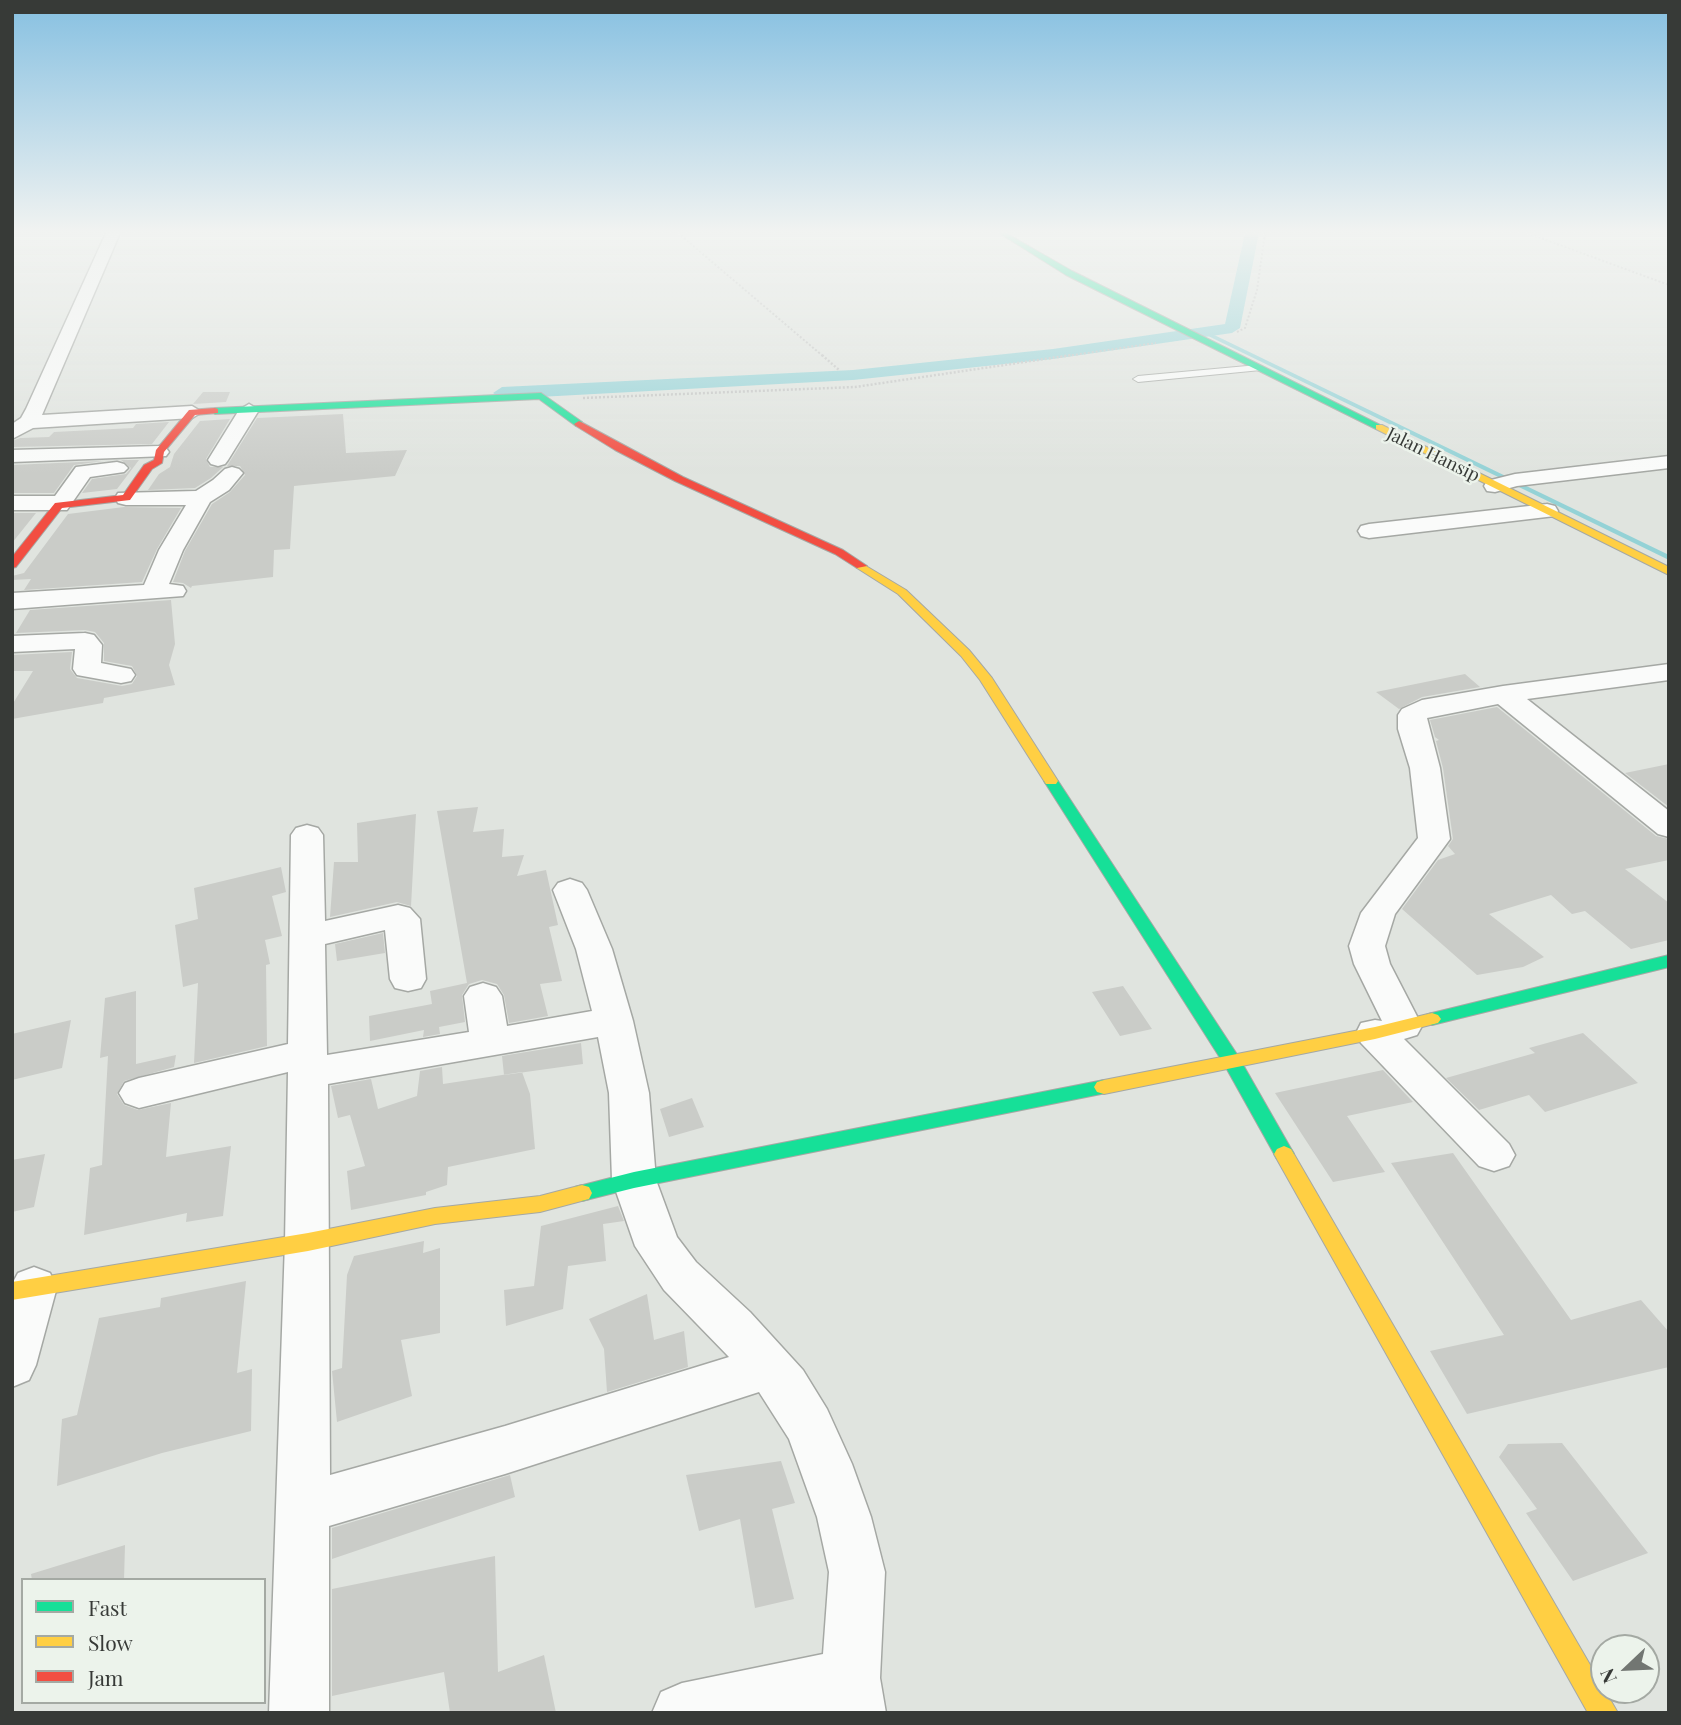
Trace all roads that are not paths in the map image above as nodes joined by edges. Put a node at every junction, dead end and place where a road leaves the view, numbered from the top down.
1 (76, 314) edge
2 (1151, 314) edge
3 (1258, 368) junction
4 (1138, 379) dead end
5 (249, 410) junction
6 (192, 412) junction
7 (27, 421) edge
8 (12, 456) edge
9 (153, 459) junction
10 (1669, 462) edge
11 (1505, 483) junction
12 (126, 498) junction
13 (201, 498) junction
14 (12, 503) edge
15 (60, 503) junction
16 (1547, 511) junction
17 (1368, 531) dead end
18 (12, 565) edge
19 (1669, 572) edge
20 (12, 601) edge
21 (12, 644) edge
22 (121, 675) dead end
23 (1654, 675) edge
24 (1503, 694) junction
25 (1669, 698) edge
26 (1669, 827) edge
27 (307, 835) dead end
28 (570, 890) dead end
29 (308, 936) junction
30 (1669, 961) edge
31 (408, 979) dead end
32 (483, 996) dead end
33 (614, 1021) junction
34 (1389, 1029) junction
35 (490, 1041) junction
36 (1231, 1061) junction
37 (308, 1063) junction
38 (139, 1093) dead end
39 (1494, 1155) dead end
40 (634, 1180) junction
41 (309, 1242) junction
42 (23, 1289) edge
43 (12, 1365) edge
44 (768, 1367) junction
45 (303, 1508) junction
46 (854, 1695) edge
47 (299, 1713) edge
48 (682, 1713) edge
49 (1604, 1713) edge

1 - 7 street
2 - 3 street, Jalan Hansip
3 - 4 lane
3 - 11 street, Jalan Hansip
5 - 6 street
5 - 13 street
5 - 36 street
6 - 7 street
6 - 9 street
8 - 9 street
9 - 12 street
9 - 15 street
10 - 11 street
11 - 16 street, Jalan Hansip
12 - 13 street
12 - 15 street
13 - 20 street
14 - 15 street
15 - 18 street
16 - 17 street
16 - 19 street, Jalan Hansip
21 - 22 street
23 - 24 street
23 - 25 street
24 - 26 street
24 - 34 street
27 - 29 street
28 - 33 street
29 - 31 street
29 - 37 street
30 - 34 street
32 - 35 street
33 - 35 street
33 - 40 street
34 - 36 street
34 - 39 street
35 - 37 street
36 - 40 street
36 - 49 street
37 - 38 street
37 - 41 street
40 - 41 street
40 - 44 street
41 - 42 street
41 - 45 street
42 - 43 street
44 - 45 street
44 - 46 street
45 - 47 street
46 - 48 street

